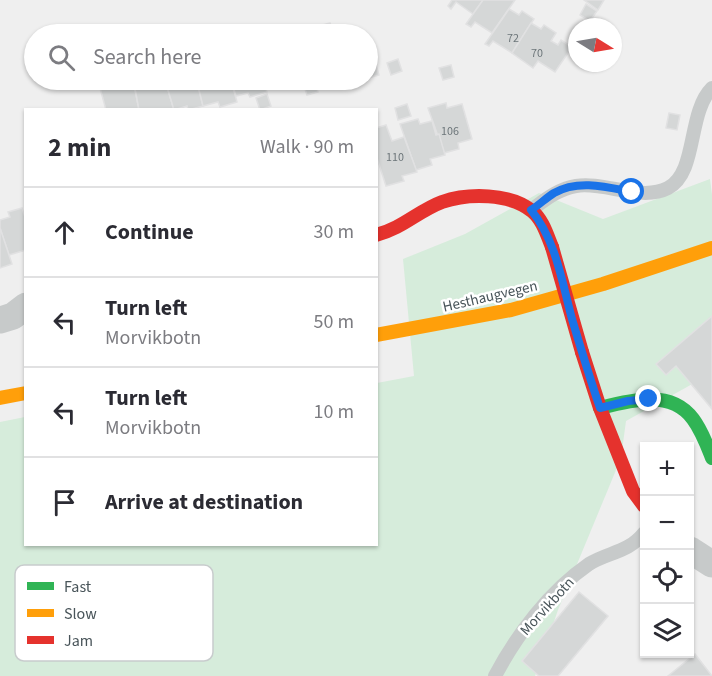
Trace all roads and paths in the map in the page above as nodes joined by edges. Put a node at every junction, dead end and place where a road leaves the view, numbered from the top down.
1 (712, 88) edge
2 (531, 210) junction
3 (378, 234) edge
4 (712, 248) edge
5 (24, 308) edge
6 (0, 320) edge
7 (378, 335) edge
8 (24, 393) edge
9 (0, 398) edge
10 (600, 408) junction
11 (712, 458) edge
12 (640, 500) edge
13 (640, 539) edge
14 (694, 553) edge
15 (712, 564) edge
16 (495, 676) edge

1 - 2 lane
2 - 3 street
2 - 10 street, bridge
4 - 7 street, Hesthaugvegen
5 - 6 street
8 - 9 street
10 - 11 street
10 - 12 street
13 - 16 lane, Morvikbotn
14 - 15 street

